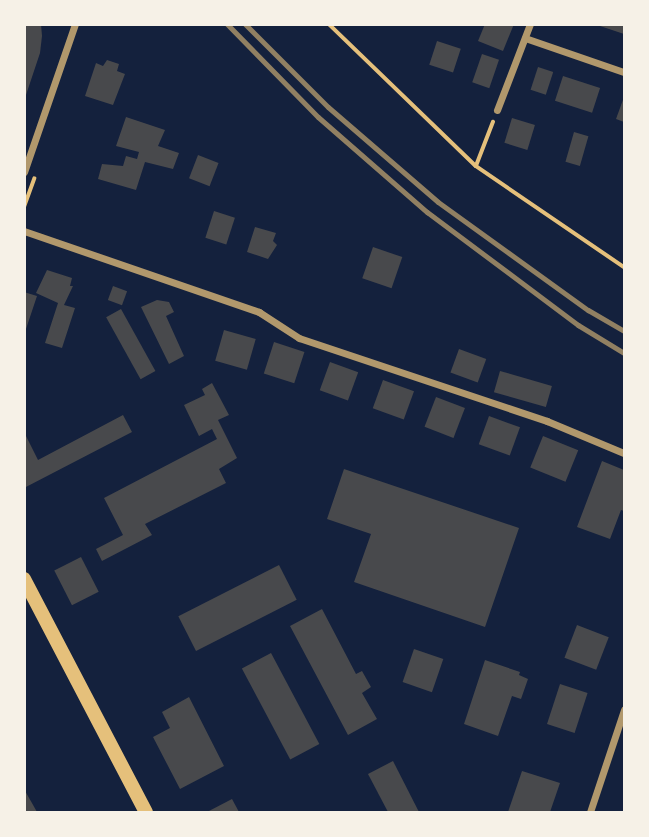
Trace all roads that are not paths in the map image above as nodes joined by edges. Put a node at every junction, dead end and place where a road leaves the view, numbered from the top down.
1 (75, 24) edge
2 (530, 24) edge
3 (525, 38) junction
4 (625, 72) edge
5 (497, 110) road end
6 (24, 172) edge
7 (24, 231) edge
8 (625, 453) edge
9 (24, 579) edge
10 (625, 710) edge
11 (146, 813) edge
12 (590, 813) edge

1 - 6 street
2 - 3 street
3 - 4 street
3 - 5 street
7 - 8 street
9 - 11 main road
10 - 12 street

